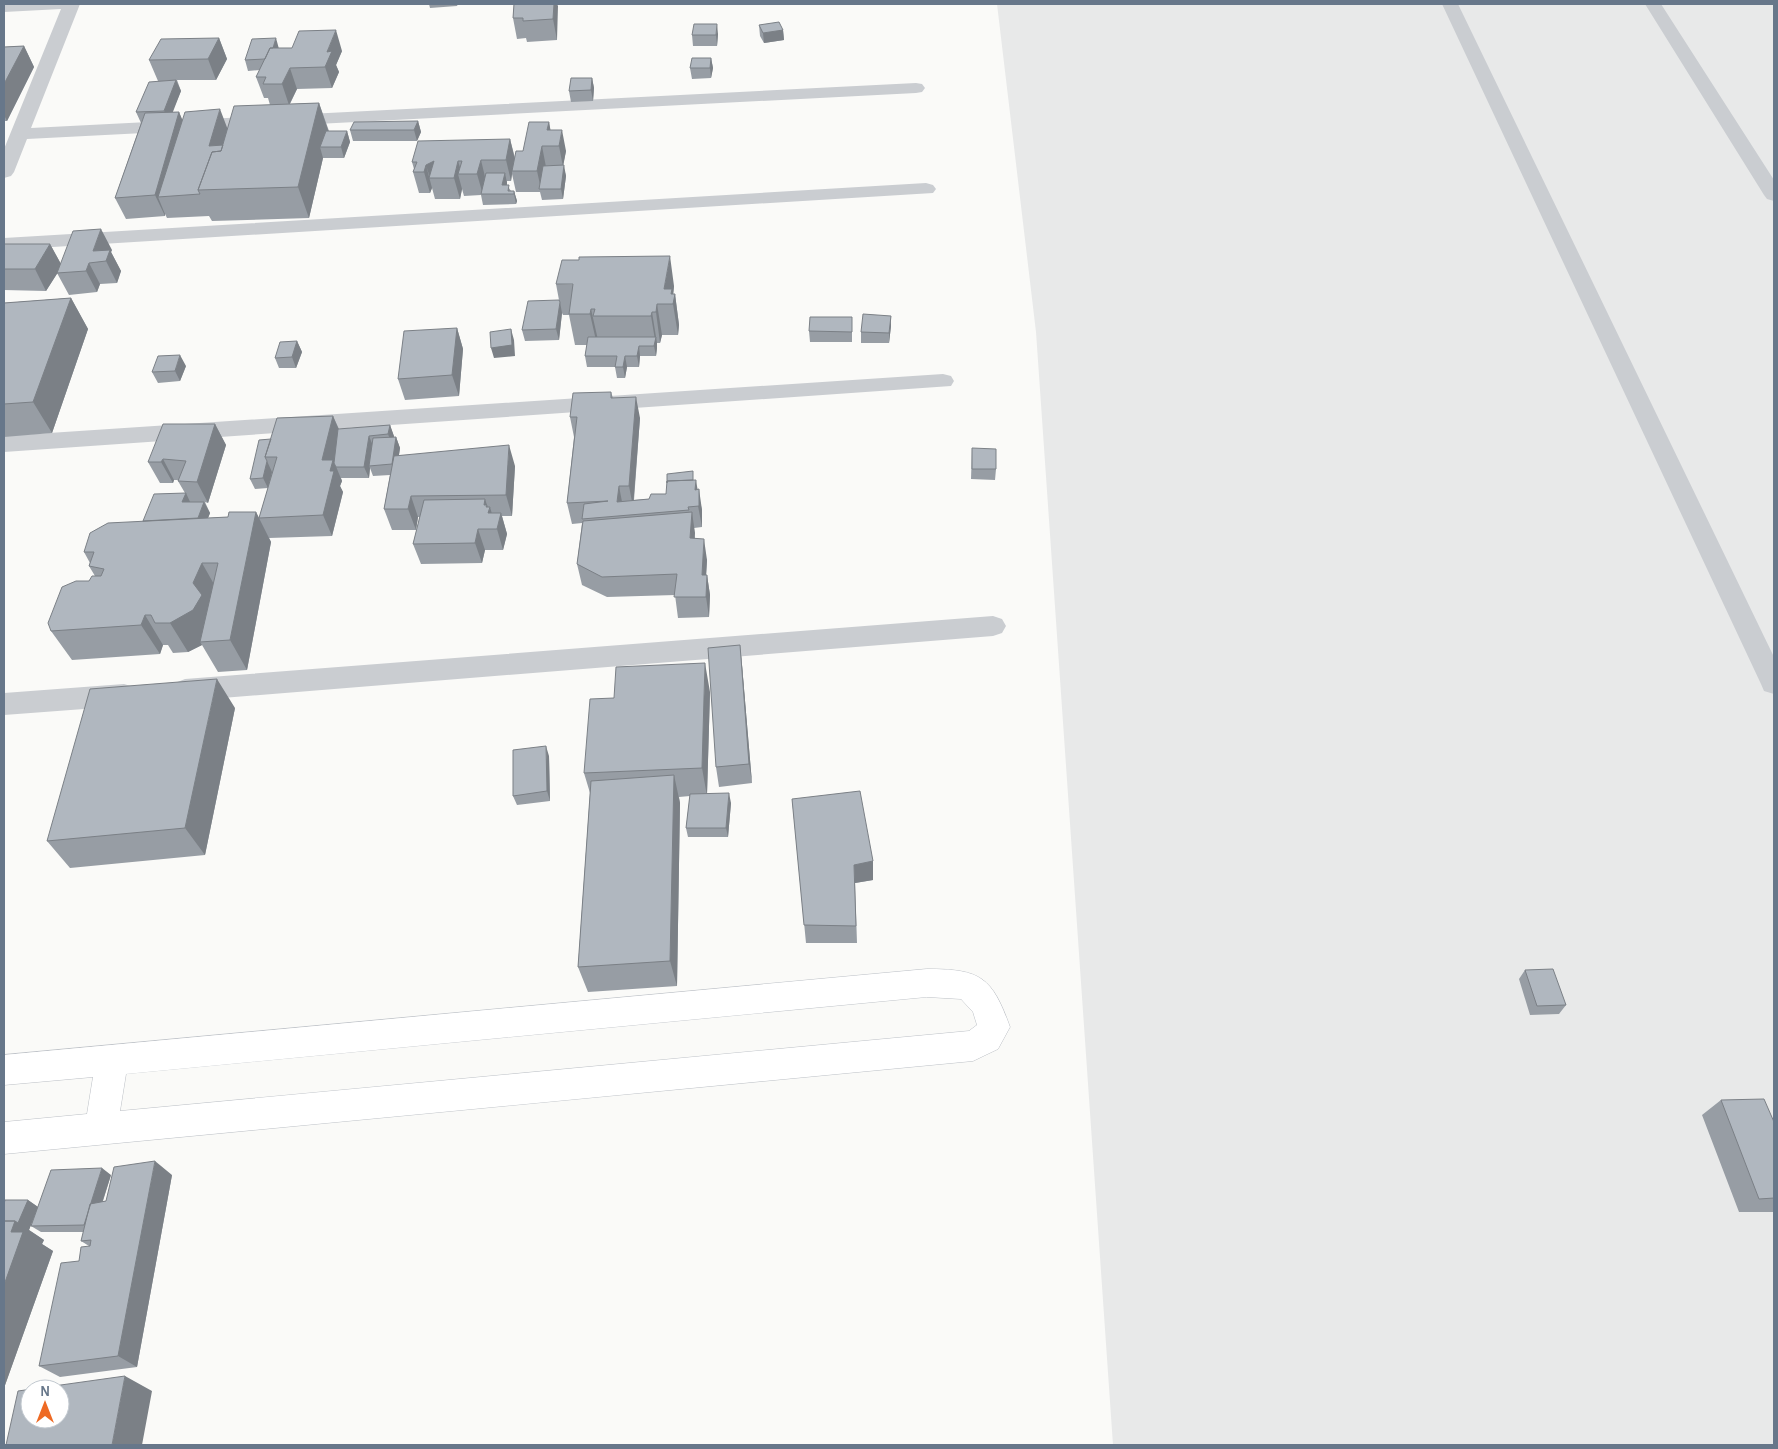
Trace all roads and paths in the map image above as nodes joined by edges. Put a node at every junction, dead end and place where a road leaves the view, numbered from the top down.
1 (67, 4) edge
2 (72, 4) edge
3 (1450, 4) edge
4 (1653, 4) edge
5 (4, 7) edge
6 (916, 88) dead end
7 (19, 134) junction
8 (4, 172) edge
9 (926, 189) dead end
10 (1774, 195) edge
11 (4, 244) edge
12 (943, 381) dead end
13 (4, 444) edge
14 (993, 626) dead end
15 (1774, 684) edge
16 (4, 704) edge
17 (112, 1060) junction
18 (4, 1070) edge
19 (101, 1129) junction
20 (4, 1138) edge

1 - 5 street
2 - 7 street
3 - 15 street
4 - 10 street
6 - 7 street
7 - 8 street
9 - 11 street
12 - 13 street
14 - 16 street
17 - 18 street
17 - 19 street
17 - 19 street
19 - 20 street

